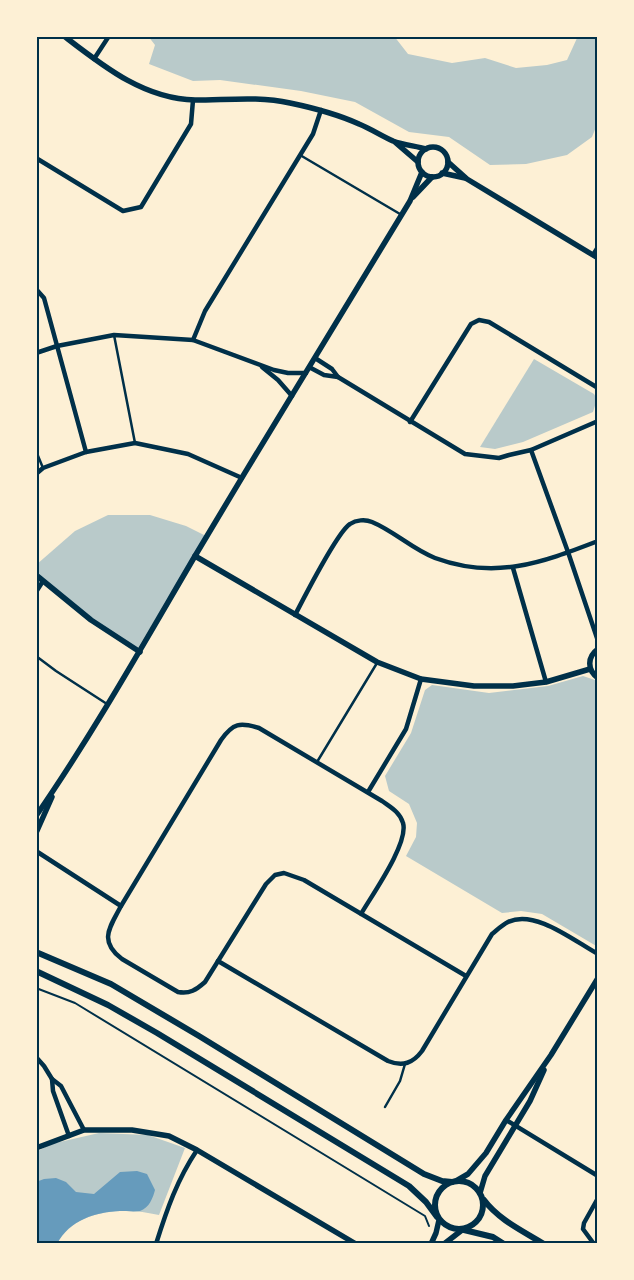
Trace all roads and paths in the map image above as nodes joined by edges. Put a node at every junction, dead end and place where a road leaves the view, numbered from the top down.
1 (64, 36) edge
2 (109, 36) edge
3 (94, 59) junction
4 (193, 100) junction
5 (320, 110) junction
6 (395, 142) junction
7 (426, 149) junction
8 (300, 155) junction
9 (36, 158) edge
10 (418, 162) junction
11 (448, 162) junction
12 (422, 172) junction
13 (442, 173) junction
14 (432, 177) junction
15 (467, 179) junction
16 (410, 201) junction
17 (401, 215) junction
18 (598, 246) edge
19 (595, 256) edge
20 (36, 289) edge
21 (114, 335) junction
22 (193, 340) junction
23 (57, 346) junction
24 (36, 353) edge
25 (315, 358) junction
26 (259, 365) junction
27 (308, 370) junction
28 (338, 377) junction
29 (598, 388) edge
30 (292, 396) junction
31 (598, 421) edge
32 (410, 422) junction
33 (135, 443) junction
34 (531, 450) junction
35 (36, 451) edge
36 (86, 452) junction
37 (43, 468) junction
38 (36, 474) edge
39 (242, 478) junction
40 (598, 540) edge
41 (568, 552) junction
42 (195, 556) junction
43 (513, 568) junction
44 (36, 575) edge
45 (43, 581) junction
46 (36, 592) edge
47 (294, 615) junction
48 (598, 641) edge
49 (598, 649) edge
50 (140, 652) junction
51 (36, 656) edge
52 (377, 662) junction
53 (590, 669) junction
54 (598, 678) edge
55 (421, 679) junction
56 (546, 682) junction
57 (108, 704) junction
58 (317, 762) junction
59 (57, 786) junction
60 (368, 792) junction
61 (36, 816) edge
62 (36, 833) edge
63 (36, 851) edge
64 (121, 906) junction
65 (361, 914) junction
66 (36, 952) edge
67 (598, 954) edge
68 (218, 961) junction
69 (36, 971) edge
70 (466, 976) junction
71 (598, 978) edge
72 (36, 988) edge
73 (551, 1055) junction
74 (36, 1057) edge
75 (405, 1064) junction
76 (52, 1079) junction
77 (385, 1106) dead end
78 (506, 1120) junction
79 (515, 1126) junction
80 (84, 1130) junction
81 (69, 1136) junction
82 (36, 1148) edge
83 (197, 1150) junction
84 (598, 1176) edge
85 (454, 1181) junction
86 (481, 1195) junction
87 (598, 1198) edge
88 (438, 1218) junction
89 (463, 1230) junction
90 (436, 1232) junction
91 (156, 1244) edge
92 (356, 1244) edge
93 (431, 1244) edge
94 (444, 1244) edge
95 (504, 1244) edge
96 (544, 1244) edge
97 (594, 1244) edge

1 - 3 street
2 - 3 street
3 - 4 street
4 - 5 street
4 - 9 street
5 - 6 street
5 - 8 street
6 - 7 street
6 - 10 street
7 - 10 street
7 - 11 street
8 - 17 lane
8 - 22 street
10 - 12 street
11 - 13 street
11 - 15 street
12 - 14 street
12 - 16 street
13 - 14 street
13 - 15 street
14 - 16 street
15 - 19 street
16 - 17 street
17 - 25 street
18 - 19 street
20 - 23 street
21 - 22 street
21 - 23 street
21 - 33 lane
22 - 26 street
23 - 24 street
23 - 36 street
25 - 27 street
25 - 28 street
26 - 27 street
26 - 30 street
27 - 28 street
27 - 30 street
28 - 32 street
29 - 32 street
30 - 39 street
31 - 34 street
32 - 34 street
33 - 36 street
33 - 39 street
34 - 41 street
35 - 37 lane
36 - 37 street
37 - 38 street
39 - 42 street
40 - 41 street
41 - 43 street
41 - 48 street
42 - 47 street
42 - 50 street
43 - 47 street
43 - 56 street
44 - 45 street
45 - 46 street
45 - 50 street
47 - 52 street
49 - 53 street
50 - 57 street
51 - 57 lane
52 - 55 street
52 - 58 lane
53 - 54 street
53 - 56 street
55 - 56 street
55 - 60 street
57 - 59 street
58 - 60 street
58 - 64 street
59 - 61 street
59 - 62 street
60 - 65 street
63 - 64 street
64 - 68 street
65 - 68 street
65 - 70 street
66 - 85 main road
67 - 70 street
68 - 75 street
69 - 88 main road
70 - 75 street
71 - 73 street
72 - 90 path
73 - 78 street
73 - 79 street
74 - 76 street
75 - 77 lane
76 - 80 street
76 - 81 street
78 - 79 street
78 - 85 street
79 - 84 street
79 - 86 street
80 - 81 street
80 - 83 street
81 - 82 street
83 - 91 street
83 - 92 street
85 - 86 main road
85 - 88 main road
86 - 89 main road
86 - 96 main road
87 - 97 street
88 - 89 main road
88 - 90 street
89 - 94 street
89 - 95 main road
90 - 93 street

